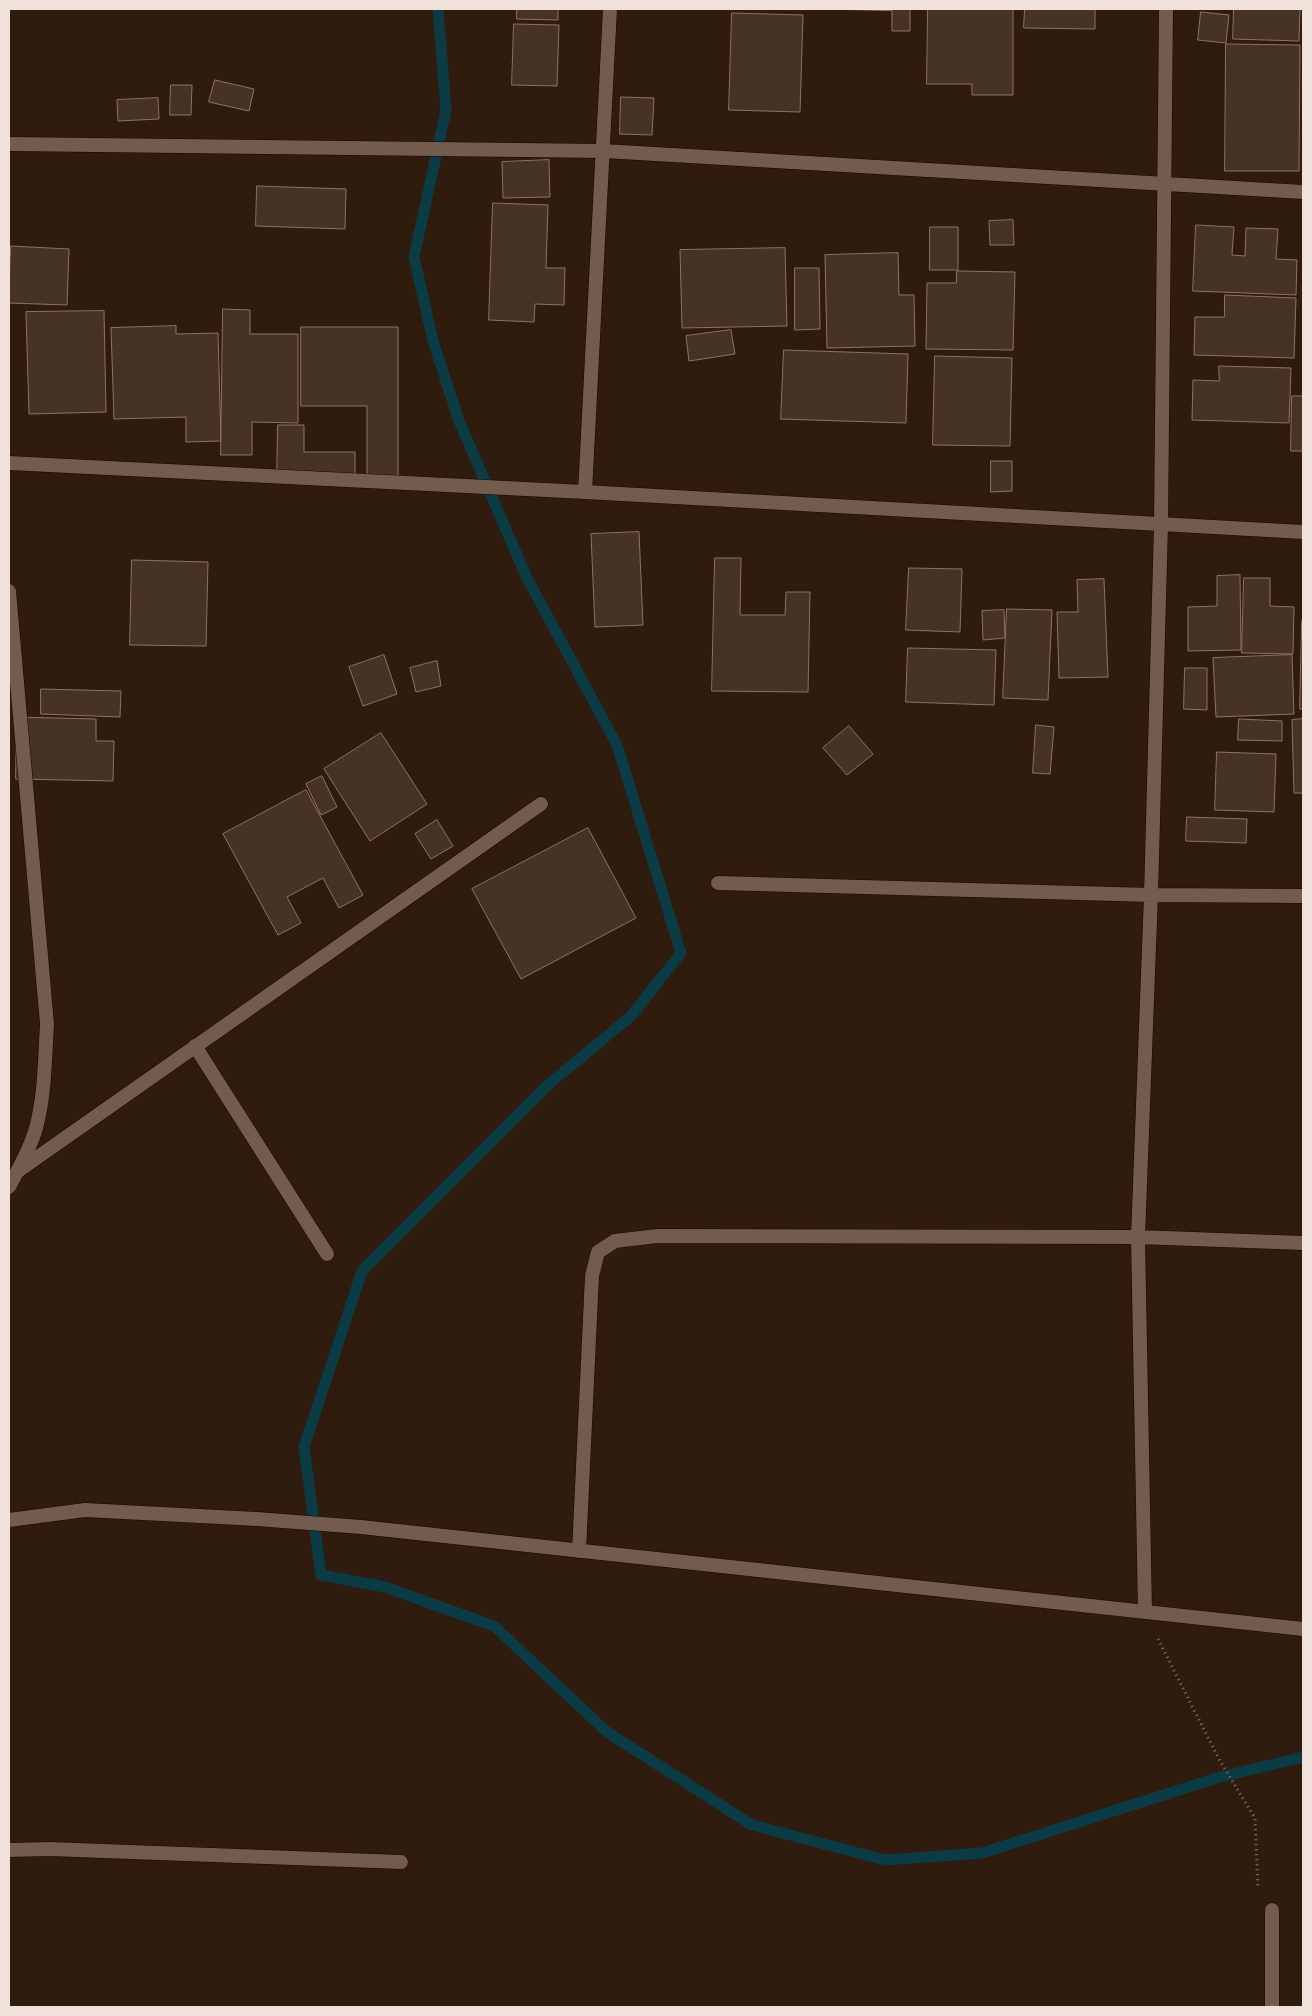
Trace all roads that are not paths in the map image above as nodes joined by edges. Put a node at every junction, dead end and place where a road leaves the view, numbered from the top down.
1 (610, 9) edge
2 (1166, 9) edge
3 (9, 144) edge
4 (604, 151) junction
5 (1164, 183) junction
6 (1303, 192) edge
7 (9, 463) edge
8 (585, 492) junction
9 (1161, 524) junction
10 (1303, 532) edge
11 (9, 591) edge
12 (541, 804) dead end
13 (718, 883) dead end
14 (1151, 895) junction
15 (1303, 896) edge
16 (196, 1046) junction
17 (18, 1170) junction
18 (9, 1188) edge
19 (1138, 1237) junction
20 (1303, 1243) edge
21 (327, 1254) dead end
22 (9, 1520) edge
23 (579, 1551) junction
24 (1145, 1612) junction
25 (1303, 1629) edge
26 (9, 1850) edge
27 (401, 1862) dead end
28 (1272, 1910) road end
29 (1272, 2007) edge

1 - 4 street
2 - 5 street
3 - 4 street
4 - 5 street
4 - 8 street
5 - 6 street
5 - 9 street
7 - 8 street
8 - 9 street
9 - 10 street
9 - 14 street
11 - 17 street
12 - 16 street
13 - 14 street
14 - 15 street
14 - 19 street
16 - 17 street
16 - 21 street
17 - 18 street
19 - 20 street
19 - 23 street
19 - 24 street
22 - 23 street
23 - 24 street
24 - 25 street
26 - 27 street
28 - 29 street

